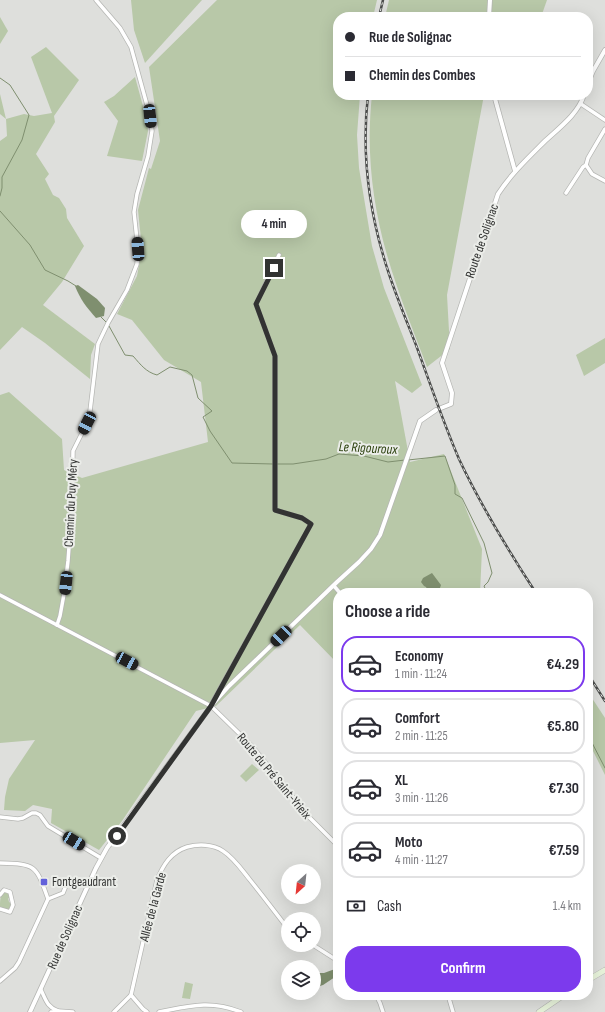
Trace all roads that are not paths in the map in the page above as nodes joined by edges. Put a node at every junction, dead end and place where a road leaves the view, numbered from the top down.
1 (96, 0) edge
2 (490, 0) edge
3 (489, 12) edge
4 (605, 50) edge
5 (593, 71) edge
6 (495, 100) edge
7 (582, 100) edge
8 (581, 104) junction
9 (605, 120) edge
10 (605, 129) edge
11 (586, 165) junction
12 (515, 171) junction
13 (605, 181) edge
14 (566, 192) dead end
15 (279, 255) dead end
16 (438, 409) joint
17 (334, 586) joint
18 (0, 595) edge
19 (57, 625) junction
20 (211, 706) junction
21 (0, 817) edge
22 (333, 841) edge
23 (101, 858) junction
24 (0, 863) edge
25 (67, 883) dead end
26 (0, 895) edge
27 (48, 899) junction
28 (0, 909) edge
29 (281, 920) edge
30 (321, 950) edge
31 (333, 958) edge
32 (605, 970) edge
33 (593, 977) edge
34 (0, 981) edge
35 (41, 990) junction
36 (131, 995) junction
37 (378, 1000) edge
38 (449, 1000) edge
39 (557, 1000) edge
40 (58, 1011) edge
41 (30, 1012) edge
42 (51, 1012) edge
43 (73, 1012) edge
44 (114, 1012) edge
45 (147, 1012) edge
46 (159, 1012) edge
47 (241, 1012) edge
48 (383, 1012) edge
49 (453, 1012) edge
50 (539, 1012) edge

1 - 19 street, Chemin du Puy Méry
2 - 3 street
4 - 5 street
6 - 12 street
7 - 8 street, Route de Solignac
8 - 9 street
8 - 12 street, Route de Solignac
10 - 11 street
11 - 13 street
11 - 14 street
12 - 16 street, Route de Solignac
15 - 20 street
16 - 17 street, Rue de Solignac
17 - 20 street, Rue de Solignac
18 - 19 street, Route du Pré Saint-Yrieix
19 - 20 street, Route du Pré Saint-Yrieix
20 - 22 street, Route du Pré Saint-Yrieix
20 - 23 street, Rue de Solignac
21 - 23 street
23 - 35 street, Rue de Solignac
24 - 27 street
25 - 27 street
26 - 28 street
27 - 34 street
29 - 36 street, Allée de la Garde
30 - 31 street
32 - 33 main road
35 - 40 street
35 - 41 street, Rue de Solignac
36 - 44 street
36 - 45 street
37 - 48 street
38 - 49 street
39 - 50 main road
40 - 42 street
40 - 43 street
46 - 47 street

